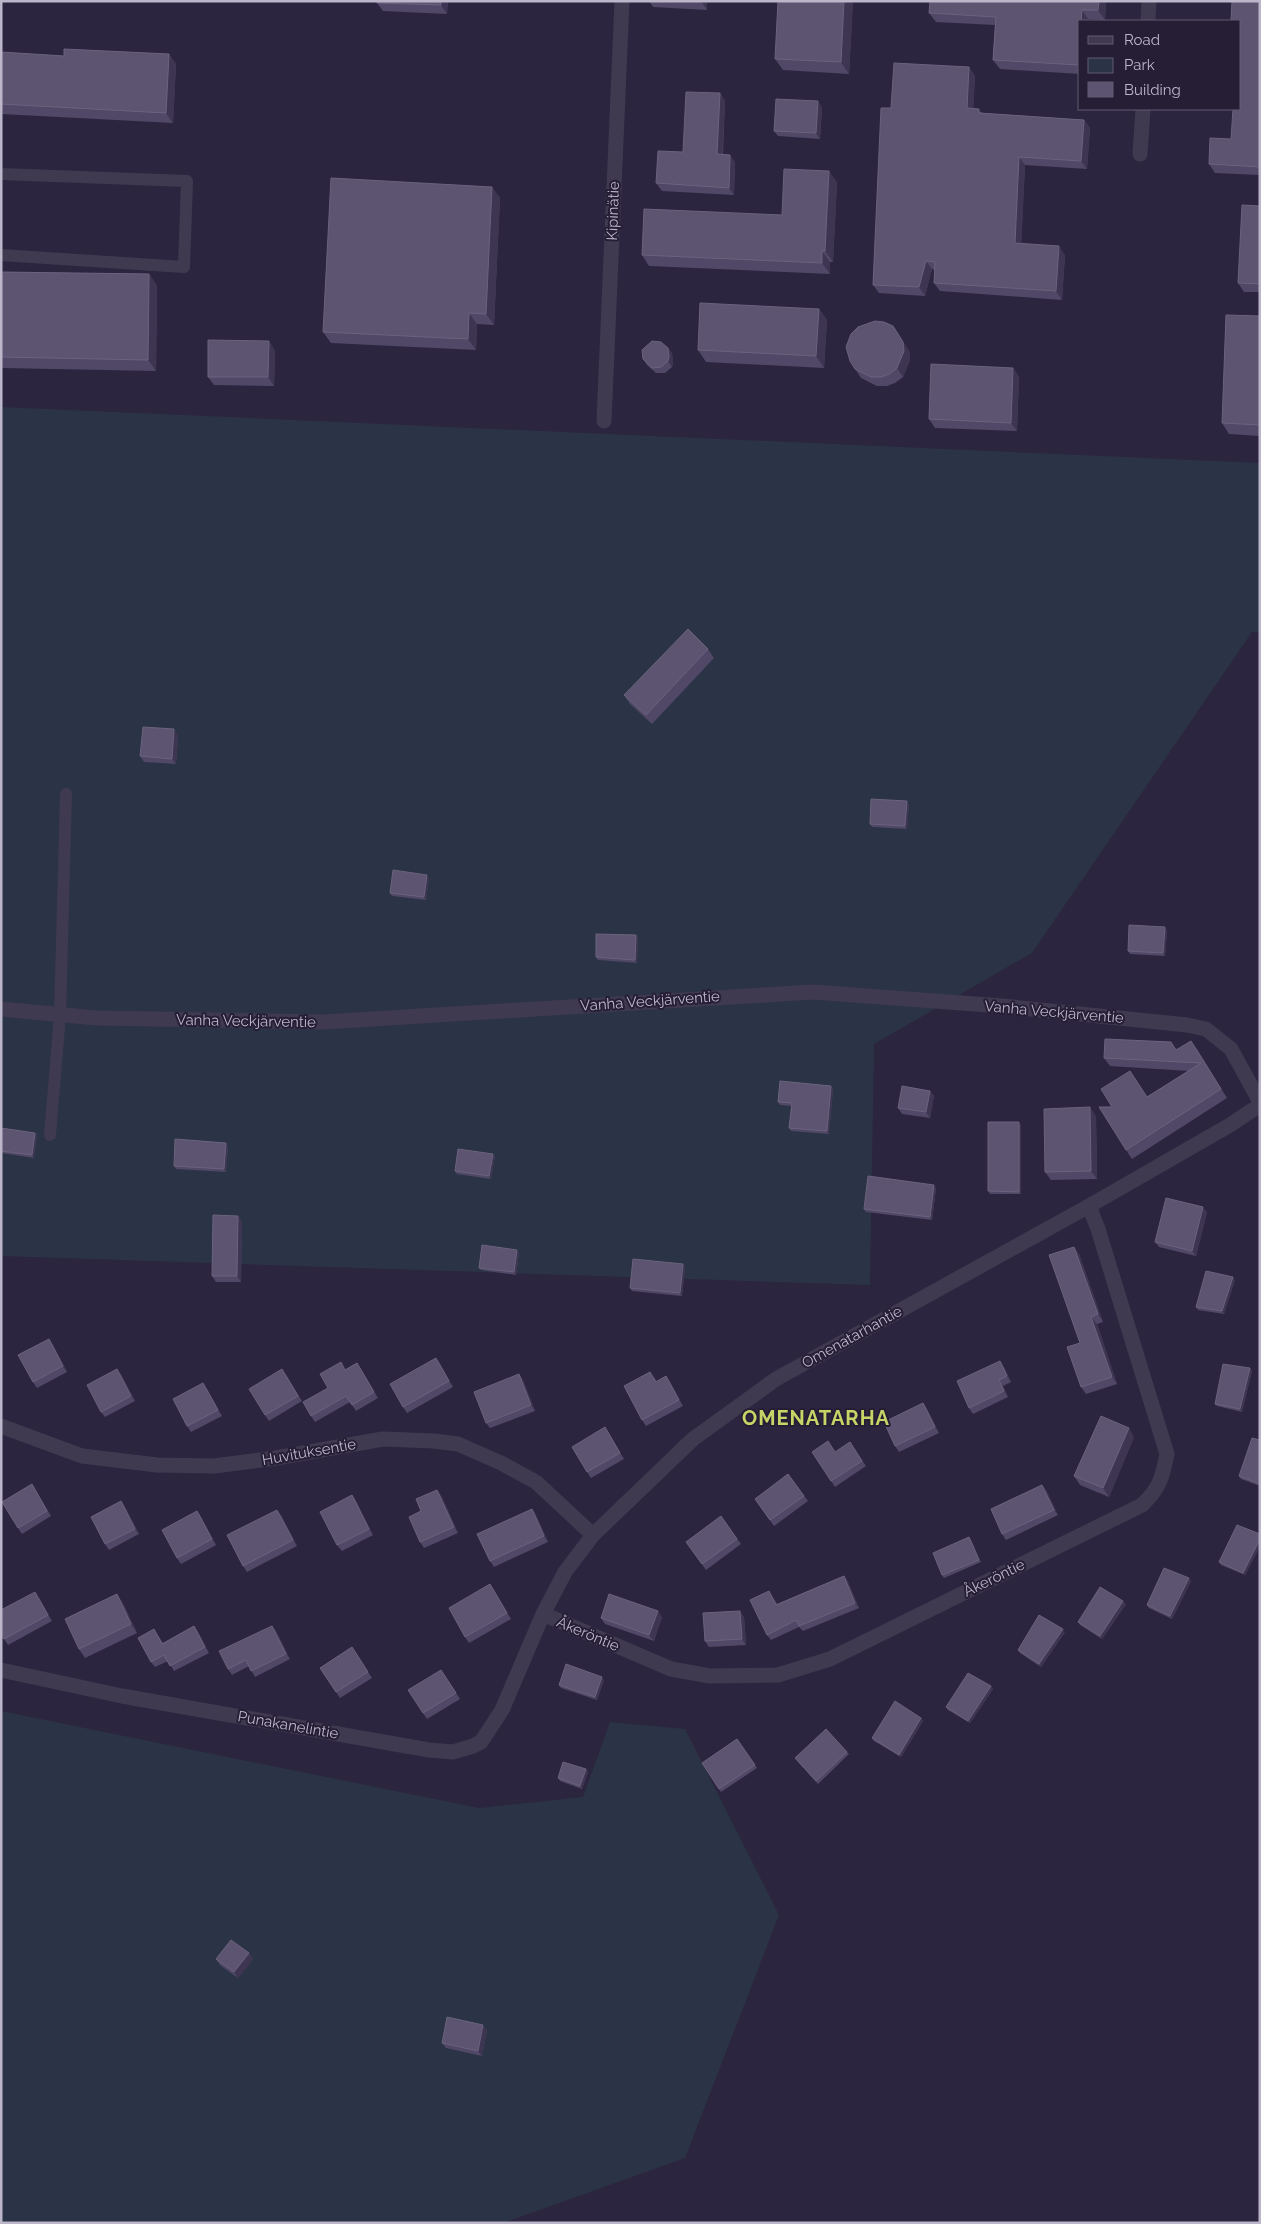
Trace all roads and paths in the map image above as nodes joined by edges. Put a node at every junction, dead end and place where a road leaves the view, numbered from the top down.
1 (622, 1) edge
2 (1149, 1) edge
3 (1148, 20) edge
4 (1143, 110) edge
5 (1140, 154) dead end
6 (1, 174) edge
7 (1, 255) edge
8 (604, 421) dead end
9 (66, 794) dead end
10 (1, 1009) edge
11 (60, 1015) junction
12 (1260, 1102) edge
13 (1260, 1106) edge
14 (50, 1135) dead end
15 (1089, 1206) junction
16 (1, 1426) edge
17 (593, 1535) junction
18 (543, 1614) junction
19 (524, 1657) joint
20 (1, 1670) edge

1 - 8 street, Kipinätie
2 - 3 street
4 - 5 street
6 - 7 lane
9 - 11 lane
10 - 11 street, Vanha Veckjärventie
11 - 12 street, Vanha Veckjärventie
11 - 14 lane
13 - 15 street, Omenatarhantie
15 - 17 street, Omenatarhantie
15 - 18 street, Åkeröntie
16 - 17 street, Huvituksentie
17 - 18 street, Omenatarhantie
18 - 19 street, Omenatarhantie
19 - 20 street, Punakanelintie

